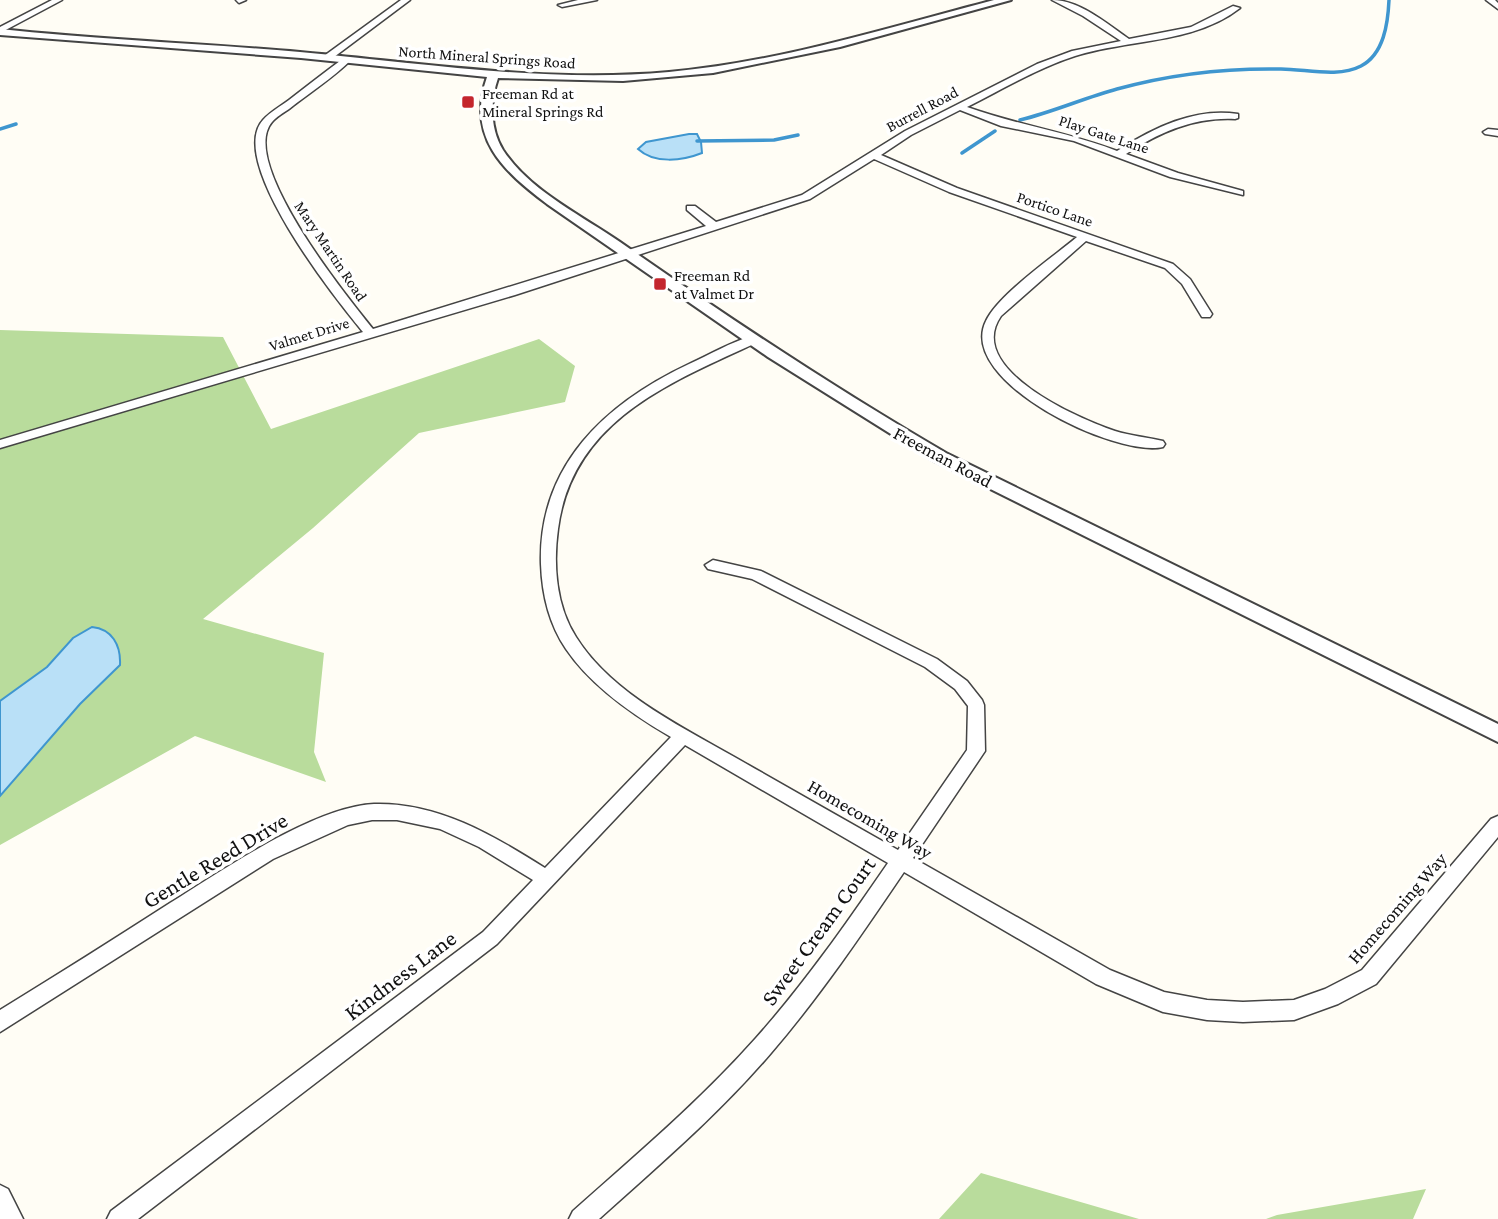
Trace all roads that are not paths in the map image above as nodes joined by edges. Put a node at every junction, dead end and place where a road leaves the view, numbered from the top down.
1 (58, 0) edge
2 (406, 0) edge
3 (593, 0) edge
4 (1006, 0) edge
5 (1056, 0) edge
6 (1490, 0) edge
7 (562, 5) dead end
8 (1498, 6) edge
9 (1236, 8) dead end
10 (0, 31) edge
11 (1129, 43) junction
12 (327, 58) junction
13 (347, 60) junction
14 (493, 76) junction
15 (960, 107) junction
16 (1235, 116) dead end
17 (1119, 154) junction
18 (873, 155) junction
19 (1239, 193) dead end
20 (691, 208) dead end
21 (715, 227) junction
22 (1085, 236) junction
23 (628, 254) junction
24 (1206, 314) dead end
25 (370, 334) junction
26 (752, 340) junction
27 (0, 444) edge
28 (1158, 444) dead end
29 (713, 565) dead end
30 (1498, 734) edge
31 (682, 737) junction
32 (1498, 824) edge
33 (899, 860) junction
34 (546, 879) junction
35 (0, 1022) edge
36 (0, 1198) edge
37 (10, 1219) edge
38 (118, 1219) edge
39 (581, 1219) edge

1 - 10 street
2 - 12 street
3 - 7 street
4 - 14 street, North Mineral Springs Road
5 - 11 street
6 - 8 street
9 - 11 street, Burrell Road
10 - 12 street, North Mineral Springs Road
11 - 15 street, Burrell Road
12 - 13 street, North Mineral Springs Road
13 - 14 street, North Mineral Springs Road
13 - 25 street, Mary Martin Road
14 - 23 street, Freeman Road
15 - 17 street, Play Gate Lane
15 - 18 street, Burrell Road
16 - 17 street
17 - 19 street, Play Gate Lane
18 - 21 street, Burrell Road
18 - 22 street, Portico Lane
20 - 21 street
21 - 23 street, Burrell Road
22 - 24 street, Portico Lane
22 - 28 street
23 - 25 street, Valmet Drive
23 - 26 street, Freeman Road
25 - 27 street, Valmet Drive
26 - 30 street, Freeman Road
26 - 31 street, Homecoming Way
29 - 33 street, Sweet Cream Court
31 - 33 street, Homecoming Way
31 - 34 street, Kindness Lane
32 - 33 street, Homecoming Way
33 - 39 street, Sweet Cream Court
34 - 35 street, Gentle Reed Drive
34 - 38 street, Kindness Lane
36 - 37 street

